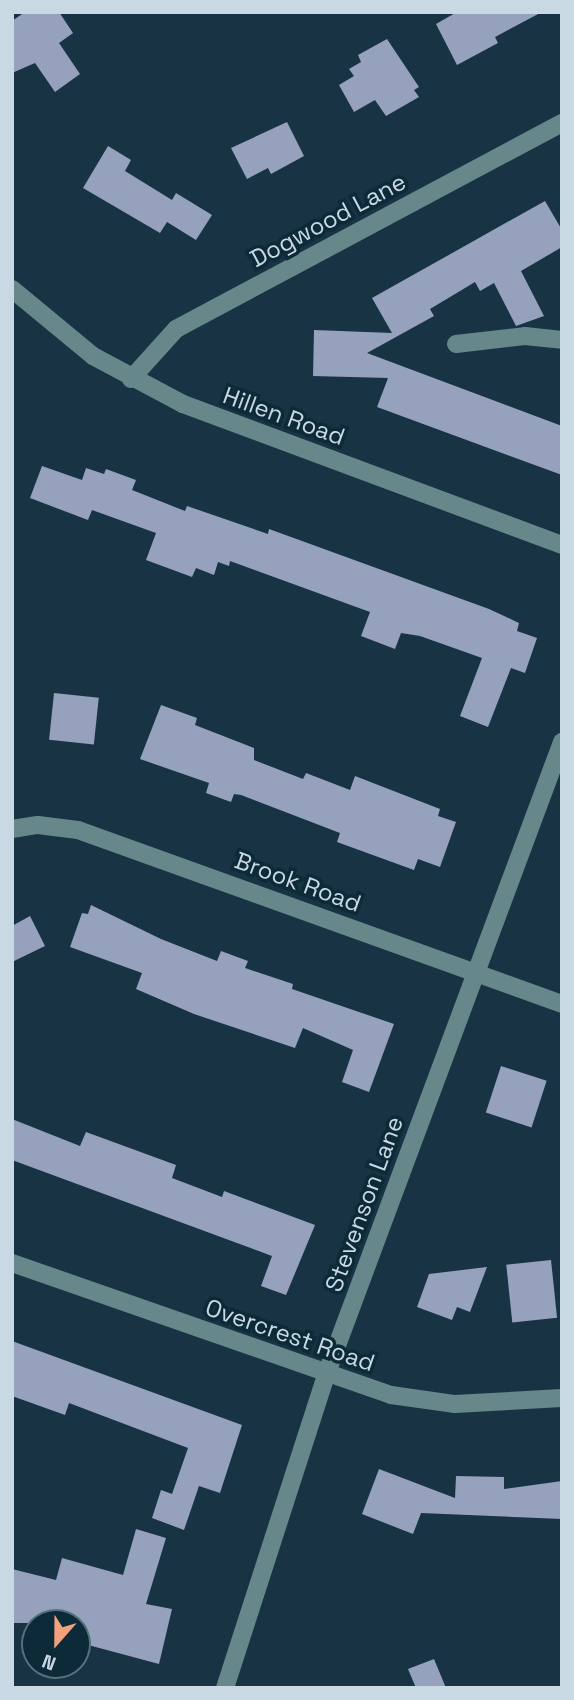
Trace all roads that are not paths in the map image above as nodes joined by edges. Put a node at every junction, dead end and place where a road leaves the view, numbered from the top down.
1 (562, 123) edge
2 (12, 289) edge
3 (562, 340) edge
4 (456, 344) dead end
5 (131, 379) junction
6 (562, 545) edge
7 (562, 742) edge
8 (12, 829) edge
9 (476, 973) junction
10 (562, 1004) edge
11 (12, 1263) edge
12 (326, 1376) junction
13 (562, 1398) edge
14 (225, 1688) edge

1 - 5 street, Dogwood Lane
2 - 5 street, Hillen Road
3 - 4 street
5 - 6 street, Hillen Road
7 - 9 street, Stevenson Lane
8 - 9 street, Brook Road
9 - 10 street, Brook Road
9 - 12 street, Stevenson Lane
11 - 12 street, Overcrest Road
12 - 13 street, Overcrest Road
12 - 14 street, Stevenson Lane

